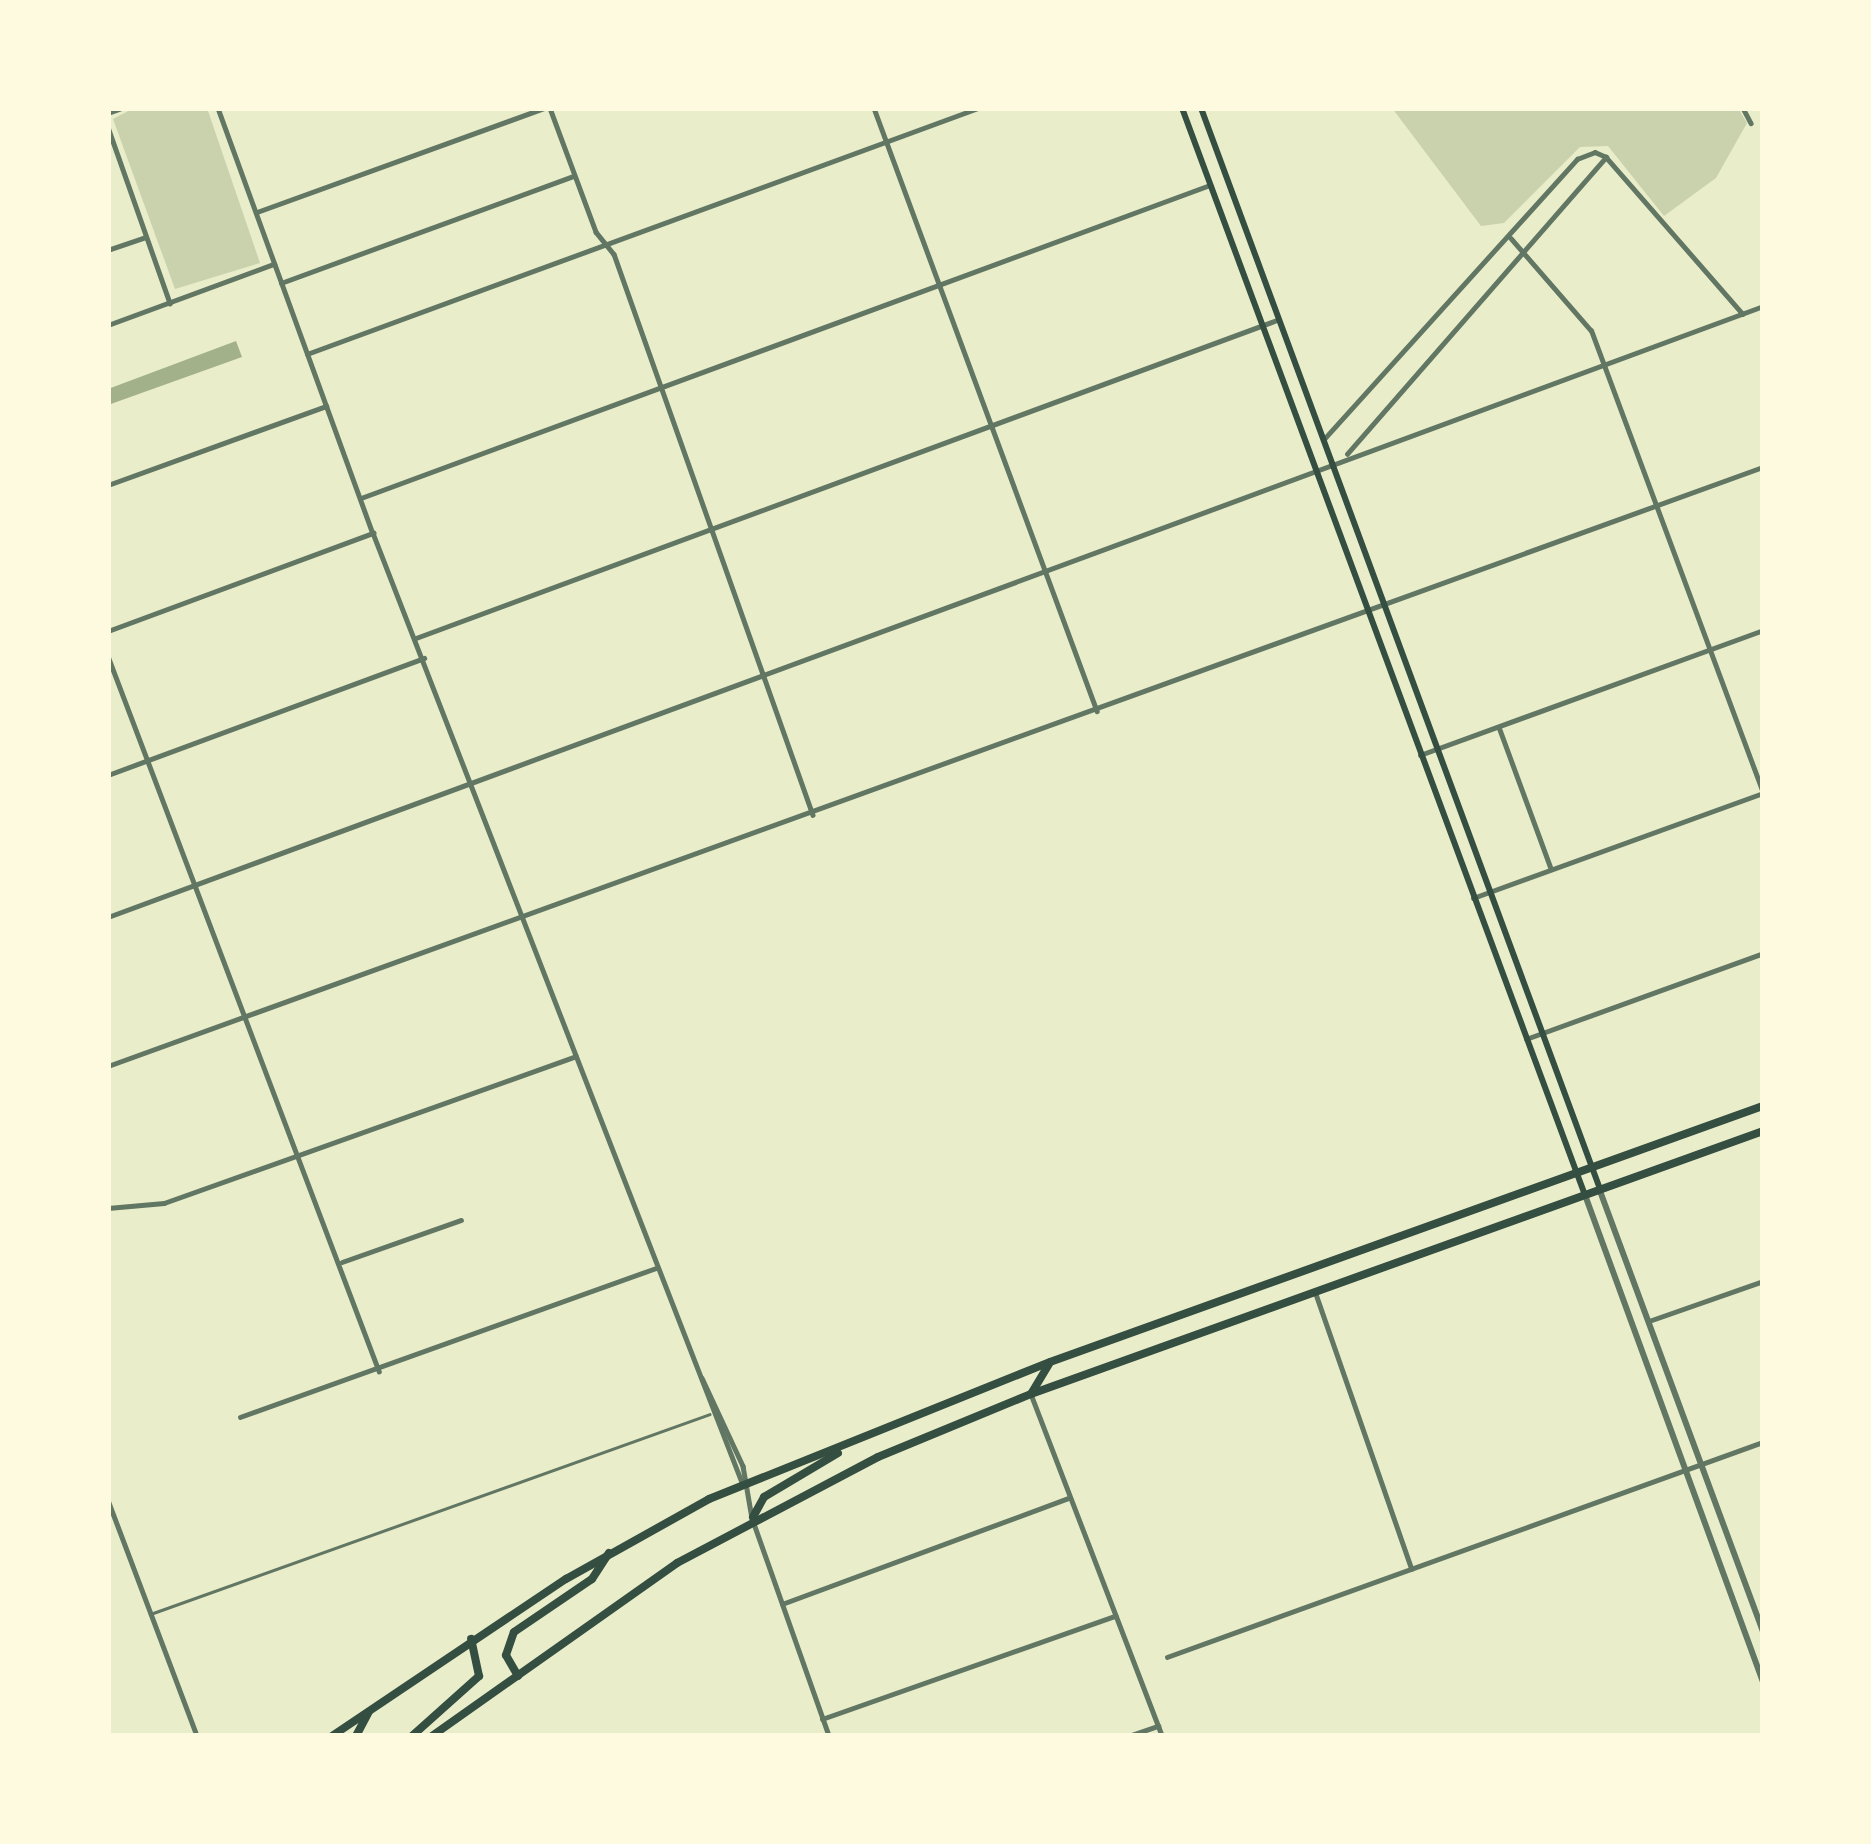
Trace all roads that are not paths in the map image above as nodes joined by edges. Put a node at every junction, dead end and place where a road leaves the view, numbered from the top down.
1 (122, 108) edge
2 (218, 108) edge
3 (547, 108) edge
4 (874, 108) edge
5 (978, 108) edge
6 (1182, 108) edge
7 (1201, 108) edge
8 (1743, 108) edge
9 (108, 113) edge
10 (1751, 123) dead end
11 (108, 127) edge
12 (887, 142) junction
13 (1606, 157) junction
14 (575, 176) junction
15 (1210, 185) junction
16 (256, 213) junction
17 (146, 237) junction
18 (1511, 239) junction
19 (606, 245) junction
20 (108, 250) edge
21 (1524, 251) junction
22 (274, 264) junction
23 (281, 283) junction
24 (938, 284) junction
25 (170, 303) junction
26 (1763, 306) edge
27 (1742, 314) junction
28 (1277, 320) junction
29 (1262, 325) junction
30 (108, 326) edge
31 (307, 354) junction
32 (1605, 364) junction
33 (662, 387) junction
34 (326, 406) junction
35 (992, 425) junction
36 (1323, 440) junction
37 (1343, 459) junction
38 (1332, 463) junction
39 (1763, 467) edge
40 (1315, 469) junction
41 (108, 485) edge
42 (361, 498) junction
43 (1658, 507) junction
44 (712, 529) junction
45 (373, 533) junction
46 (1044, 569) junction
47 (1383, 607) junction
48 (1368, 613) junction
49 (1763, 630) edge
50 (108, 631) edge
51 (416, 638) junction
52 (1709, 650) junction
53 (108, 656) edge
54 (424, 658) junction
55 (763, 675) junction
56 (1097, 712) junction
57 (1499, 727) junction
58 (1437, 749) junction
59 (1420, 755) junction
60 (148, 760) junction
61 (108, 775) edge
62 (470, 784) junction
63 (1763, 793) edge
64 (813, 815) junction
65 (1551, 870) junction
66 (197, 885) junction
67 (1490, 892) junction
68 (1473, 898) junction
69 (108, 917) edge
70 (523, 917) junction
71 (1763, 952) edge
72 (247, 1015) junction
73 (1541, 1033) junction
74 (1526, 1039) junction
75 (576, 1056) junction
76 (108, 1066) edge
77 (1763, 1106) edge
78 (1763, 1131) edge
79 (299, 1155) junction
80 (1592, 1168) junction
81 (1577, 1174) junction
82 (1600, 1189) junction
83 (1585, 1195) junction
84 (108, 1208) edge
85 (461, 1220) dead end
86 (340, 1263) junction
87 (657, 1268) junction
88 (1763, 1281) edge
89 (1316, 1294) junction
90 (1649, 1321) junction
91 (1050, 1362) junction
92 (379, 1371) junction
93 (703, 1378) junction
94 (1031, 1394) junction
95 (710, 1414) junction
96 (241, 1417) dead end
97 (1763, 1442) edge
98 (843, 1448) junction
99 (1702, 1463) junction
100 (1686, 1469) junction
101 (743, 1486) junction
102 (1069, 1498) junction
103 (108, 1500) edge
104 (752, 1518) junction
105 (610, 1552) junction
106 (1412, 1569) junction
107 (781, 1604) junction
108 (1759, 1605) edge
109 (151, 1614) junction
110 (1115, 1616) junction
111 (1763, 1632) edge
112 (471, 1640) junction
113 (1167, 1657) dead end
114 (518, 1676) junction
115 (1763, 1682) edge
116 (369, 1711) junction
117 (822, 1719) junction
118 (1158, 1726) junction
119 (196, 1736) edge
120 (332, 1736) edge
121 (356, 1736) edge
122 (412, 1736) edge
123 (432, 1736) edge
124 (829, 1736) edge
125 (1129, 1736) edge
126 (1162, 1736) edge

1 - 9 street
2 - 16 street
3 - 14 street
3 - 16 street
4 - 12 street
5 - 12 street
6 - 15 main road
7 - 28 main road
8 - 10 street
11 - 17 street
12 - 19 street
12 - 24 street
13 - 18 street
13 - 21 street
13 - 27 street
14 - 19 street
14 - 23 street
15 - 24 street
15 - 29 main road
16 - 22 street
17 - 20 street
17 - 25 street
18 - 21 street
18 - 36 street
19 - 31 street
19 - 33 street
21 - 32 street
21 - 37 street
22 - 23 street
22 - 25 street
23 - 31 street
24 - 33 street
24 - 35 street
25 - 30 street
26 - 27 street
27 - 32 street
28 - 29 street
28 - 36 main road
29 - 35 street
29 - 40 main road
31 - 34 street
32 - 37 street
32 - 43 street
33 - 42 street
33 - 44 street
34 - 41 street
34 - 42 street
35 - 44 street
35 - 46 street
36 - 38 main road
37 - 38 street
38 - 40 street
38 - 47 main road
39 - 43 street
40 - 46 street
40 - 48 main road
42 - 45 street
43 - 47 street
43 - 52 street
44 - 51 street
44 - 55 street
45 - 50 street
45 - 51 street
46 - 55 street
46 - 56 street
47 - 48 street
47 - 58 main road
48 - 56 street
48 - 59 main road
49 - 52 street
51 - 54 street
52 - 57 street
52 - 63 street
53 - 60 street
54 - 60 street
54 - 62 street
55 - 62 street
55 - 64 street
56 - 64 street
57 - 58 street
57 - 65 street
58 - 59 street
58 - 67 main road
59 - 68 main road
60 - 61 street
60 - 66 street
62 - 66 street
62 - 70 street
63 - 65 street
64 - 70 street
65 - 67 street
66 - 69 street
66 - 72 street
67 - 68 street
67 - 73 main road
68 - 74 main road
70 - 72 street
70 - 75 street
71 - 73 street
72 - 76 street
72 - 79 street
73 - 74 street
73 - 80 main road
74 - 81 main road
75 - 79 street
75 - 87 street
77 - 80 main road
78 - 82 main road
79 - 84 street
79 - 86 street
80 - 81 main road
80 - 82 main road
81 - 83 main road
81 - 91 main road
82 - 83 main road
82 - 90 street
83 - 89 main road
83 - 100 street
85 - 86 street
86 - 92 street
87 - 92 street
87 - 93 street
88 - 90 street
89 - 94 main road
89 - 106 street
90 - 99 street
91 - 94 main road
91 - 98 main road
92 - 96 street
93 - 95 street
93 - 101 street
94 - 102 street
94 - 104 main road
95 - 101 street
95 - 109 lane
97 - 99 street
98 - 101 main road
98 - 104 main road
99 - 100 street
99 - 108 street
100 - 106 street
100 - 115 street
101 - 104 street
101 - 105 main road
102 - 107 street
102 - 110 street
103 - 109 street
104 - 107 street
104 - 114 main road
105 - 112 main road
105 - 114 main road
106 - 113 street
107 - 117 street
108 - 111 street
109 - 119 street
110 - 117 street
110 - 118 street
112 - 116 main road
112 - 122 main road
114 - 123 main road
116 - 120 main road
116 - 121 main road
117 - 124 street
118 - 125 street
118 - 126 street

